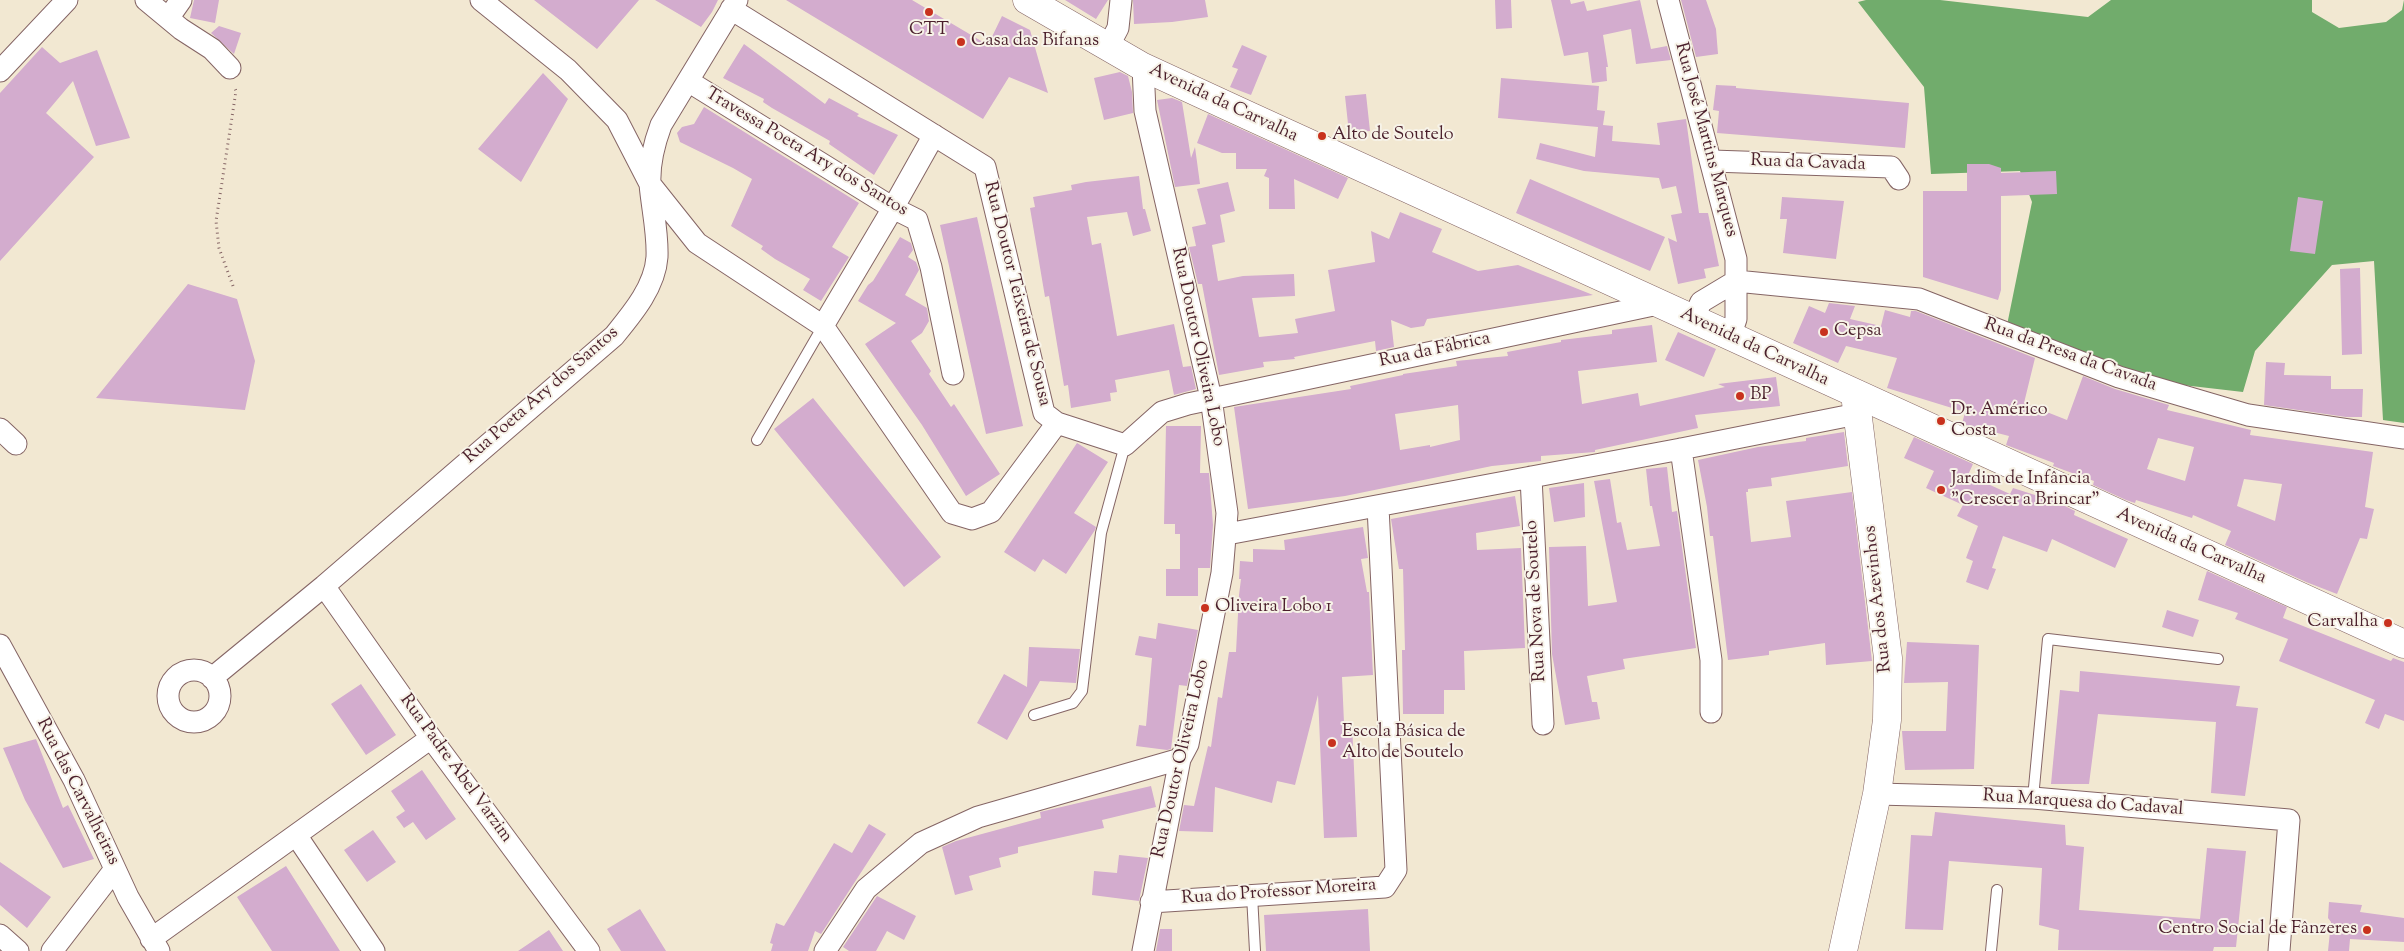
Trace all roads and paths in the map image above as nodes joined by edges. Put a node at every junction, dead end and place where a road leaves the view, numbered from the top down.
1 (67, 0) edge
2 (146, 0) edge
3 (481, 0) edge
4 (1027, 0) edge
5 (1121, 0) edge
6 (1668, 0) edge
7 (734, 5) edge
8 (175, 8) edge
9 (1108, 47) junction
10 (1143, 67) junction
11 (230, 68) joint
12 (0, 71) edge
13 (688, 81) junction
14 (934, 135) junction
15 (1712, 161) junction
16 (1899, 178) dead end
17 (650, 184) junction
18 (894, 208) junction
19 (1736, 282) junction
20 (233, 286) dead end
21 (1658, 304) junction
22 (1693, 320) junction
23 (822, 326) junction
24 (1730, 337) junction
25 (953, 374) dead end
26 (1211, 398) junction
27 (1856, 404) junction
28 (1057, 423) junction
29 (0, 429) edge
30 (2404, 438) edge
31 (756, 440) dead end
32 (16, 444) dead end
33 (1125, 445) junction
34 (1681, 449) junction
35 (1531, 477) junction
36 (1378, 507) junction
37 (1227, 534) junction
38 (324, 586) junction
39 (2404, 644) edge
40 (0, 645) edge
41 (2218, 659) dead end
42 (212, 678) dead end
43 (1711, 712) dead end
44 (1034, 715) dead end
45 (1543, 724) dead end
46 (431, 738) junction
47 (1180, 760) junction
48 (1877, 794) junction
49 (2033, 798) junction
50 (296, 835) junction
51 (115, 869) junction
52 (1997, 890) dead end
53 (1252, 895) junction
54 (1151, 902) junction
55 (0, 935) edge
56 (155, 945) edge
57 (18, 951) edge
58 (52, 951) edge
59 (374, 951) edge
60 (589, 951) edge
61 (825, 951) edge
62 (1143, 951) edge
63 (1255, 951) edge
64 (1843, 951) edge
65 (1991, 951) edge
66 (2279, 951) edge

1 - 12 street
2 - 8 street
3 - 17 street
4 - 9 street, Avenida da Carvalha
5 - 9 street
6 - 15 street, Rua José Martins Marques
7 - 13 street, Rua Poeta Ary dos Santos
7 - 14 street, Rua Doutor Teixeira de Sousa
8 - 11 street
9 - 10 street, Avenida da Carvalha
10 - 21 street, Avenida da Carvalha
10 - 26 street, Rua Doutor Oliveira Lobo
11 - 20 path
13 - 17 street, Rua Poeta Ary dos Santos
13 - 18 street, Travessa Poeta Ary dos Santos
14 - 18 street
14 - 28 street, Rua Doutor Teixeira de Sousa
15 - 16 street, Rua da Cavada
15 - 19 street, Rua José Martins Marques
17 - 23 street
17 - 38 street, Rua Poeta Ary dos Santos
18 - 23 street
18 - 25 street, Travessa Poeta Ary dos Santos
19 - 22 street
19 - 24 street
19 - 30 street, Rua da Presa da Cavada
21 - 22 street, Avenida da Carvalha
21 - 26 street, Rua da Fábrica
22 - 24 street, Avenida da Carvalha
23 - 28 street
23 - 31 lane
24 - 27 street, Avenida da Carvalha
26 - 33 street
26 - 37 street, Rua Doutor Oliveira Lobo
27 - 34 street
27 - 39 street, Avenida da Carvalha
27 - 48 street, Rua dos Azevinhos
28 - 33 street, Rua Doutor Teixeira de Sousa
29 - 32 street
33 - 44 lane
34 - 35 street
34 - 43 street
35 - 36 street
35 - 45 street, Rua Nova de Soutelo
36 - 37 street
36 - 53 street, Rua do Professor Moreira
37 - 47 street, Rua Doutor Oliveira Lobo
38 - 42 street, Rua Poeta Ary dos Santos
38 - 46 street, Rua Padre Abel Varzim
40 - 51 street, Rua das Carvalheiras
41 - 49 lane
46 - 50 street
46 - 60 street, Rua Padre Abel Varzim
47 - 54 street, Rua Doutor Oliveira Lobo
47 - 61 street
48 - 49 street, Rua Marquesa do Cadaval
48 - 64 street, Rua dos Azevinhos
49 - 66 street, Rua Marquesa do Cadaval
50 - 56 street
50 - 59 street
51 - 56 street, Rua das Carvalheiras
51 - 58 street
52 - 65 lane
53 - 54 street, Rua do Professor Moreira
53 - 63 lane
54 - 62 street, Rua Doutor Oliveira Lobo
55 - 57 street

